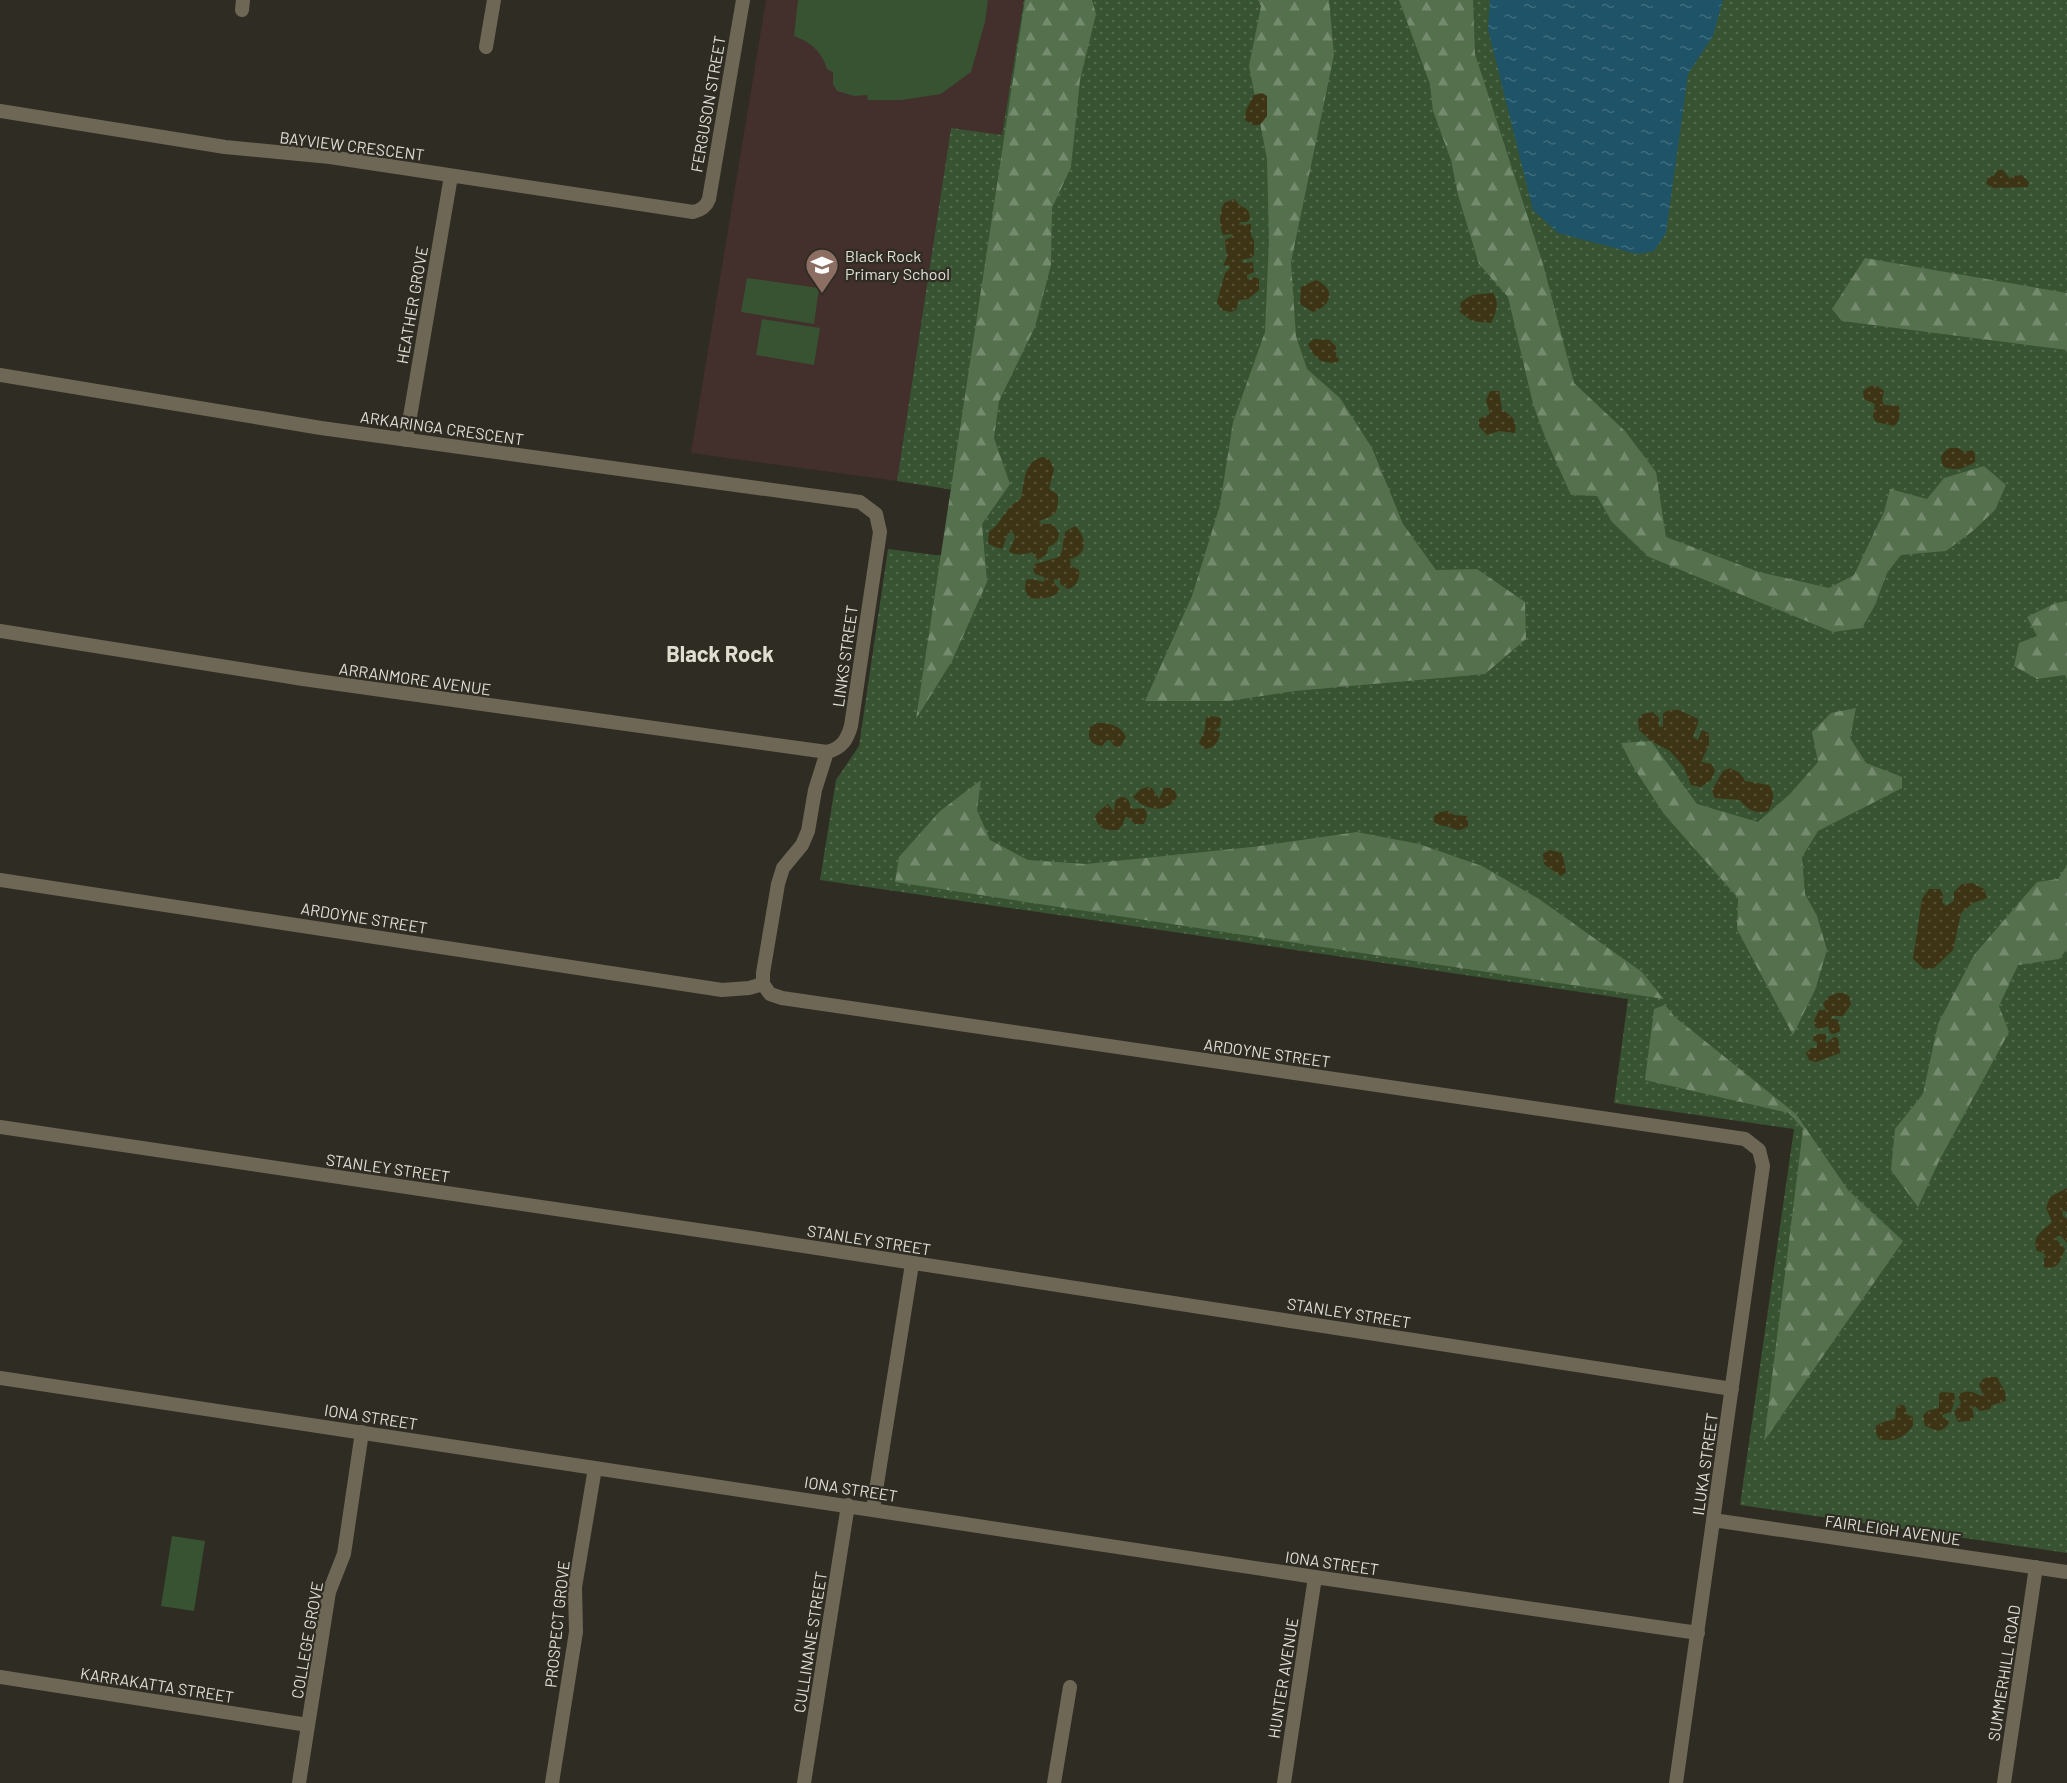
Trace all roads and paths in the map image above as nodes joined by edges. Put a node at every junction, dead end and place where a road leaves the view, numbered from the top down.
1 (494, 0) edge
2 (743, 0) edge
3 (486, 47) dead end
4 (0, 111) edge
5 (450, 176) junction
6 (699, 211) joint
7 (0, 375) edge
8 (406, 440) junction
9 (876, 514) joint
10 (0, 631) edge
11 (813, 750) junction
12 (827, 752) junction
13 (815, 790) junction
14 (0, 880) edge
15 (766, 988) junction
16 (0, 1127) edge
17 (1759, 1150) joint
18 (912, 1264) junction
19 (0, 1378) edge
20 (1732, 1389) junction
21 (362, 1432) junction
22 (595, 1468) junction
23 (848, 1505) junction
24 (873, 1509) junction
25 (1713, 1520) junction
26 (2036, 1567) junction
27 (2067, 1572) edge
28 (1315, 1577) junction
29 (1698, 1633) junction
30 (0, 1677) edge
31 (1070, 1687) dead end
32 (308, 1725) junction
33 (299, 1783) edge
34 (552, 1783) edge
35 (804, 1783) edge
36 (1054, 1783) edge
37 (1284, 1783) edge
38 (1676, 1783) edge
39 (2004, 1783) edge

1 - 3 street
2 - 6 street, FERGUSON STREET
4 - 5 street, BAYVIEW CRESCENT
5 - 6 street, BAYVIEW CRESCENT
5 - 8 street, HEATHER GROVE
7 - 8 street, ARKARINGA CRESCENT
8 - 9 street, ARKARINGA CRESCENT
9 - 12 street, LINKS STREET
10 - 11 street, ARRANMORE AVENUE
11 - 12 street, ARRANMORE AVENUE
11 - 13 street
12 - 13 street
13 - 15 street
14 - 15 street, ARDOYNE STREET
15 - 17 street, ARDOYNE STREET
16 - 18 street, STANLEY STREET
17 - 20 street, ILUKA STREET
18 - 20 street, STANLEY STREET
18 - 24 street
19 - 21 street, IONA STREET
20 - 25 street, ILUKA STREET
21 - 22 street, IONA STREET
21 - 32 street, COLLEGE GROVE
22 - 23 street, IONA STREET
22 - 34 street, PROSPECT GROVE
23 - 24 street, IONA STREET
23 - 35 street, CULLINANE STREET
24 - 28 street, IONA STREET
25 - 26 street, FAIRLEIGH AVENUE
25 - 29 street, ILUKA STREET
26 - 27 street, FAIRLEIGH AVENUE
26 - 39 street, SUMMERHILL ROAD
28 - 29 street, IONA STREET
28 - 37 street, HUNTER AVENUE
29 - 38 street, ILUKA STREET
30 - 32 street, KARRAKATTA STREET
31 - 36 street
32 - 33 street, COLLEGE GROVE

